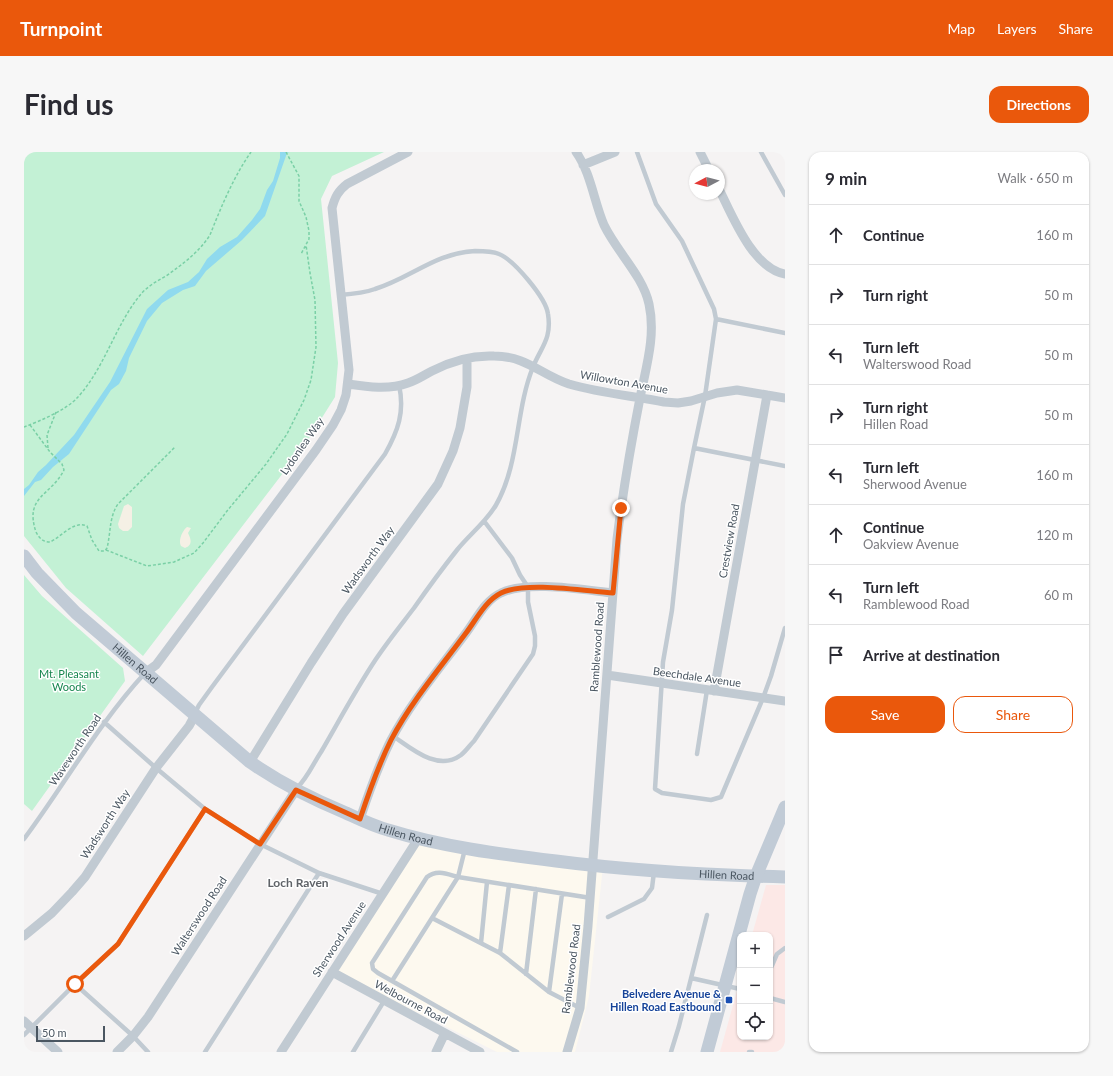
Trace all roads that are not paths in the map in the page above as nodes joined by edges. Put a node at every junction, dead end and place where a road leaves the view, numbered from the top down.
1 (408, 152) edge
2 (576, 152) edge
3 (615, 152) edge
4 (637, 152) edge
5 (700, 152) edge
6 (761, 152) edge
7 (706, 164) edge
8 (583, 165) junction
9 (784, 192) edge
10 (725, 200) edge
11 (785, 274) edge
12 (340, 295) junction
13 (716, 319) junction
14 (785, 333) edge
15 (467, 359) junction
16 (534, 366) junction
17 (348, 384) junction
18 (399, 385) junction
19 (767, 395) junction
20 (705, 396) junction
21 (640, 398) junction
22 (785, 398) edge
23 (694, 448) junction
24 (756, 459) junction
25 (785, 466) edge
26 (484, 522) junction
27 (24, 556) edge
28 (528, 587) junction
29 (613, 593) junction
30 (785, 628) edge
31 (145, 673) junction
32 (607, 675) junction
33 (662, 684) junction
34 (711, 691) junction
35 (763, 698) junction
36 (785, 701) edge
37 (195, 715) junction
38 (104, 722) junction
39 (394, 736) junction
40 (697, 754) dead end
41 (250, 762) junction
42 (156, 768) junction
43 (296, 790) junction
44 (785, 807) edge
45 (205, 809) junction
46 (360, 819) junction
47 (780, 829) edge
48 (24, 839) edge
49 (418, 839) junction
50 (260, 844) junction
51 (465, 848) junction
52 (594, 866) junction
53 (654, 871) junction
54 (319, 873) junction
55 (756, 876) junction
56 (458, 877) junction
57 (785, 877) edge
58 (487, 882) junction
59 (509, 885) junction
60 (536, 889) junction
61 (383, 894) junction
62 (562, 894) junction
63 (591, 898) junction
64 (707, 915) dead end
65 (608, 917) dead end
66 (432, 918) junction
67 (24, 936) edge
68 (481, 943) junction
69 (785, 948) edge
70 (500, 953) junction
71 (771, 968) edge
72 (332, 972) junction
73 (526, 974) junction
74 (691, 978) junction
75 (392, 981) junction
76 (75, 984) junction
77 (726, 986) junction
78 (737, 988) edge
79 (549, 992) junction
80 (773, 999) edge
81 (384, 1001) junction
82 (785, 1002) edge
83 (580, 1008) junction
84 (24, 1021) edge
85 (32, 1027) junction
86 (445, 1034) junction
87 (24, 1036) edge
88 (133, 1036) junction
89 (58, 1052) edge
90 (117, 1052) edge
91 (148, 1052) edge
92 (205, 1052) edge
93 (281, 1052) edge
94 (353, 1052) edge
95 (436, 1052) edge
96 (480, 1052) edge
97 (517, 1052) edge
98 (567, 1052) edge
99 (670, 1052) edge
100 (707, 1052) edge

1 - 12 street, Lydonlea Way
2 - 8 street, Ramblewood Road
3 - 8 street
4 - 13 lane
5 - 7 street
6 - 9 lane
8 - 21 street, Ramblewood Road
10 - 11 street
12 - 16 lane
12 - 17 street, Lydonlea Way
13 - 14 lane
13 - 20 lane
15 - 16 street, Willowton Avenue
15 - 18 street, Willowton Avenue
15 - 41 street, Wadsworth Way
16 - 21 street, Willowton Avenue
16 - 26 lane
17 - 18 street, Willowton Avenue
17 - 31 street, Lydonlea Way
18 - 37 lane
19 - 20 street, Willowton Avenue
19 - 22 street, Willowton Avenue
19 - 24 street, Crestview Road
20 - 21 street, Willowton Avenue
20 - 23 lane
21 - 29 street, Ramblewood Road
23 - 24 lane
23 - 33 lane
24 - 25 lane
24 - 34 street, Crestview Road
26 - 28 lane
26 - 43 lane
27 - 31 street, Hillen Road
28 - 29 street
28 - 39 street
28 - 39 lane
29 - 32 street, Ramblewood Road
30 - 35 lane
31 - 37 street, Hillen Road
31 - 38 lane, Waveworth Road
32 - 33 street, Beechdale Avenue
32 - 52 street, Ramblewood Road
33 - 34 street, Beechdale Avenue
33 - 35 lane
34 - 35 street, Beechdale Avenue
34 - 40 lane
35 - 36 street, Beechdale Avenue
37 - 41 street, Hillen Road
37 - 42 street, Wadsworth Way
38 - 42 lane
38 - 48 lane, Waveworth Road
39 - 46 street
41 - 43 street, Hillen Road
42 - 45 lane
42 - 67 street, Wadsworth Way
43 - 46 street, Hillen Road
43 - 50 street, Walterswood Road
44 - 47 street
45 - 50 lane
45 - 76 lane
46 - 49 street, Hillen Road
47 - 55 street
49 - 51 street, Hillen Road
49 - 61 street, Sherwood Avenue
50 - 54 lane
50 - 88 street, Walterswood Road
51 - 52 street, Hillen Road
51 - 56 lane
52 - 53 street, Hillen Road
52 - 63 street, Ramblewood Road
53 - 55 street, Hillen Road
53 - 65 lane
54 - 61 lane
54 - 92 lane
55 - 57 street, Hillen Road
55 - 77 street
56 - 58 lane
56 - 66 lane
56 - 75 lane
58 - 59 lane
58 - 68 lane
59 - 60 lane
59 - 70 lane
60 - 62 lane
60 - 73 lane
61 - 72 street, Sherwood Avenue
62 - 63 lane
62 - 79 lane
63 - 83 street, Ramblewood Road
64 - 74 lane
66 - 68 lane
66 - 75 lane
68 - 70 lane
69 - 71 lane
70 - 73 lane
72 - 81 street, Welbourne Road
72 - 93 street, Sherwood Avenue
73 - 79 lane
74 - 77 lane
74 - 99 lane
75 - 97 lane
76 - 85 lane
76 - 88 lane
77 - 78 lane
77 - 100 street
79 - 83 lane
80 - 82 lane
81 - 86 street, Welbourne Road
81 - 94 lane
83 - 98 street, Ramblewood Road
84 - 85 street
85 - 87 lane
85 - 89 street
86 - 95 street
86 - 96 street, Welbourne Road
88 - 90 street, Walterswood Road
88 - 91 lane

